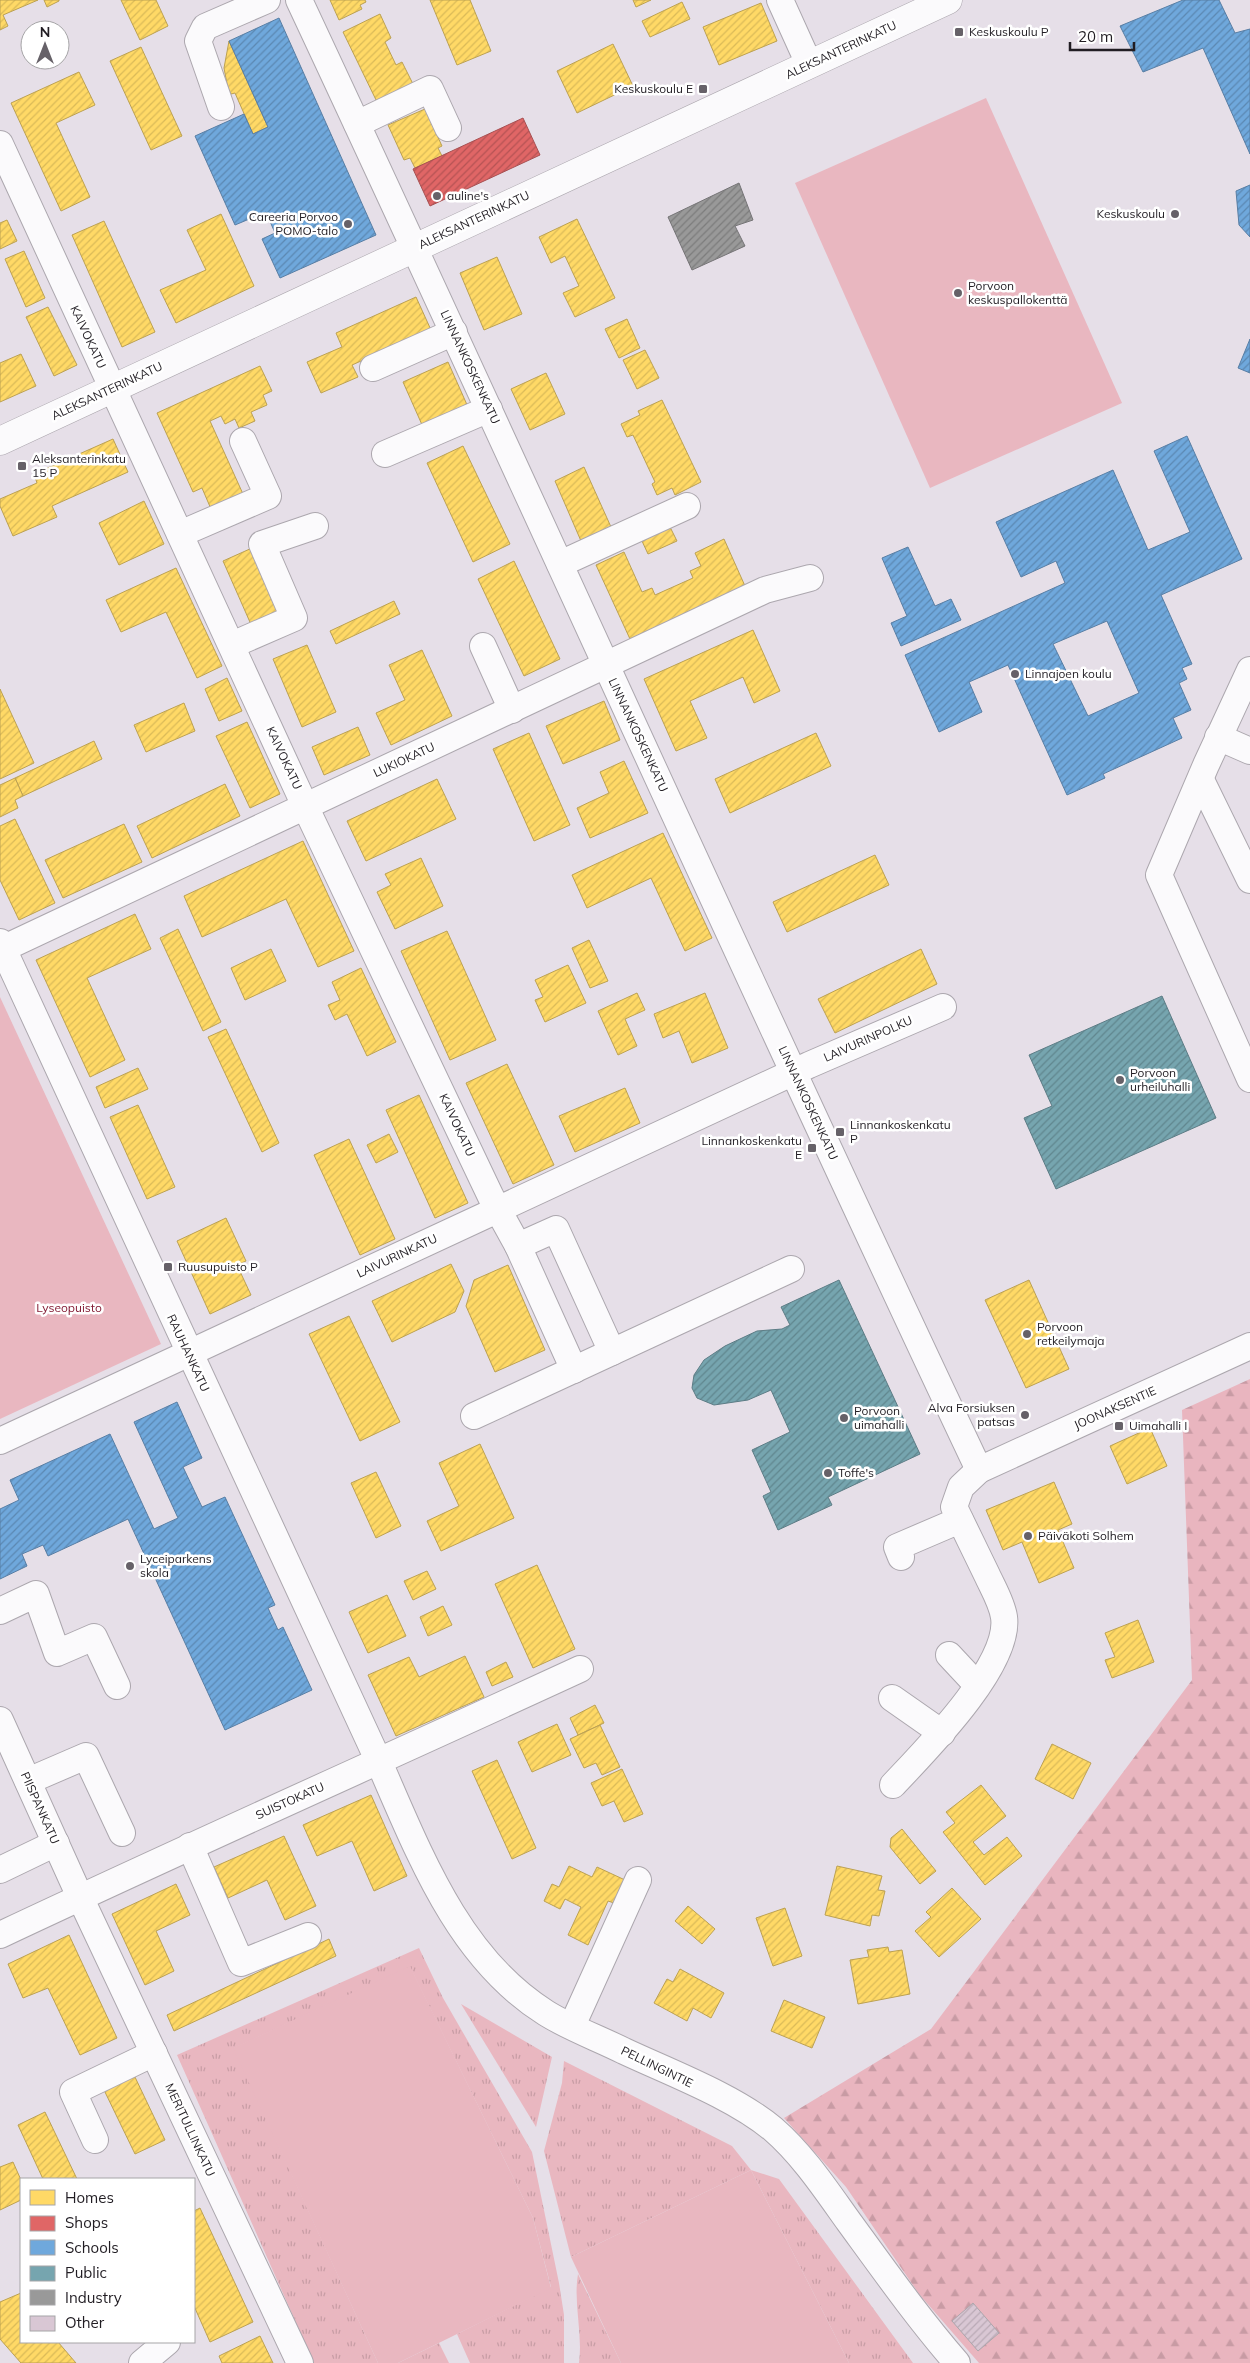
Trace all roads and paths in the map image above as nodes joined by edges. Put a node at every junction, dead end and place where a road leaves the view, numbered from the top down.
1 (267, 0) edge
2 (298, 0) edge
3 (780, 0) edge
4 (948, 0) edge
5 (809, 64) junction
6 (221, 107) dead end
7 (357, 124) junction
8 (448, 128) dead end
9 (0, 144) edge
10 (415, 248) junction
11 (454, 332) junction
12 (373, 368) dead end
13 (112, 388) junction
14 (489, 409) junction
15 (0, 440) edge
16 (243, 441) dead end
17 (385, 454) dead end
18 (687, 506) dead end
19 (315, 526) dead end
20 (180, 534) junction
21 (560, 564) junction
22 (810, 578) dead end
23 (232, 645) junction
24 (483, 646) dead end
25 (606, 666) junction
26 (1250, 670) edge
27 (512, 710) junction
28 (1218, 737) junction
29 (1250, 751) edge
30 (1201, 780) junction
31 (305, 806) junction
32 (1250, 880) edge
33 (1, 947) edge
34 (943, 1006) dead end
35 (794, 1072) junction
36 (1250, 1079) edge
37 (497, 1209) junction
38 (518, 1246) junction
39 (791, 1269) dead end
40 (1250, 1346) edge
41 (612, 1352) junction
42 (189, 1355) junction
43 (574, 1370) junction
44 (474, 1416) dead end
45 (0, 1441) edge
46 (979, 1470) junction
47 (960, 1520) junction
48 (901, 1557) dead end
49 (0, 1611) edge
50 (949, 1655) dead end
51 (580, 1669) dead end
52 (977, 1685) junction
53 (117, 1686) dead end
54 (892, 1698) dead end
55 (0, 1720) edge
56 (942, 1733) junction
57 (6, 1751) edge
58 (379, 1762) junction
59 (28, 1781) junction
60 (893, 1785) dead end
61 (122, 1833) dead end
62 (56, 1843) junction
63 (190, 1846) junction
64 (0, 1870) edge
65 (638, 1880) dead end
66 (80, 1897) junction
67 (0, 1934) edge
68 (308, 1936) dead end
69 (572, 2026) junction
70 (154, 2053) junction
71 (95, 2140) dead end
72 (166, 2343) edge
73 (142, 2363) edge
74 (300, 2363) edge
75 (957, 2363) edge

1 - 6 street
2 - 7 street, LINNANKOSKENKATU
3 - 5 street
4 - 5 main road, ALEKSANTERINKATU
5 - 10 main road, ALEKSANTERINKATU
7 - 8 street
7 - 10 street, LINNANKOSKENKATU
9 - 13 street, KAIVOKATU
10 - 11 street, LINNANKOSKENKATU
10 - 13 main road, ALEKSANTERINKATU
11 - 12 street
11 - 14 street, LINNANKOSKENKATU
13 - 15 main road, ALEKSANTERINKATU
13 - 20 street, KAIVOKATU
14 - 17 street
14 - 21 street, LINNANKOSKENKATU
16 - 20 street
18 - 21 street
19 - 23 street
20 - 23 street, KAIVOKATU
21 - 25 street, LINNANKOSKENKATU
22 - 25 street, LUKIOKATU
23 - 31 street, KAIVOKATU
24 - 27 street
25 - 27 street, LUKIOKATU
25 - 35 street, LINNANKOSKENKATU
26 - 28 street
27 - 31 street, LUKIOKATU
28 - 29 street
28 - 30 street
30 - 32 street
30 - 36 street
31 - 33 street, LUKIOKATU
31 - 37 street, KAIVOKATU
33 - 42 street, RAUHANKATU
34 - 35 street, LAIVURINPOLKU
35 - 37 street, LAIVURINKATU
35 - 46 street, LINNANKOSKENKATU
37 - 38 street, KAIVOKATU
37 - 42 street, LAIVURINKATU
38 - 41 street
38 - 43 street, KAIVOKATU
39 - 41 street
40 - 46 street, JOONAKSENTIE
41 - 43 street
42 - 45 street, LAIVURINKATU
42 - 58 street, RAUHANKATU
43 - 44 street
46 - 47 street, JOONAKSENTIE
47 - 48 street
47 - 52 street, JOONAKSENTIE
49 - 53 street
50 - 52 street
51 - 58 street, SUISTOKATU
52 - 56 street, JOONAKSENTIE
54 - 56 street
55 - 57 street, PIISPANKATU
56 - 60 street, JOONAKSENTIE
57 - 59 street, PIISPANKATU
58 - 63 street, SUISTOKATU
58 - 69 street, PELLINGINTIE
59 - 61 street
59 - 62 street, PIISPANKATU
62 - 64 street
62 - 66 street, PIISPANKATU
63 - 66 street, SUISTOKATU
63 - 68 street
65 - 69 street
66 - 67 street, SUISTOKATU
66 - 70 street, MERITULLINKATU
69 - 75 street, PELLINGINTIE
70 - 71 street
70 - 74 street, MERITULLINKATU
72 - 73 street

